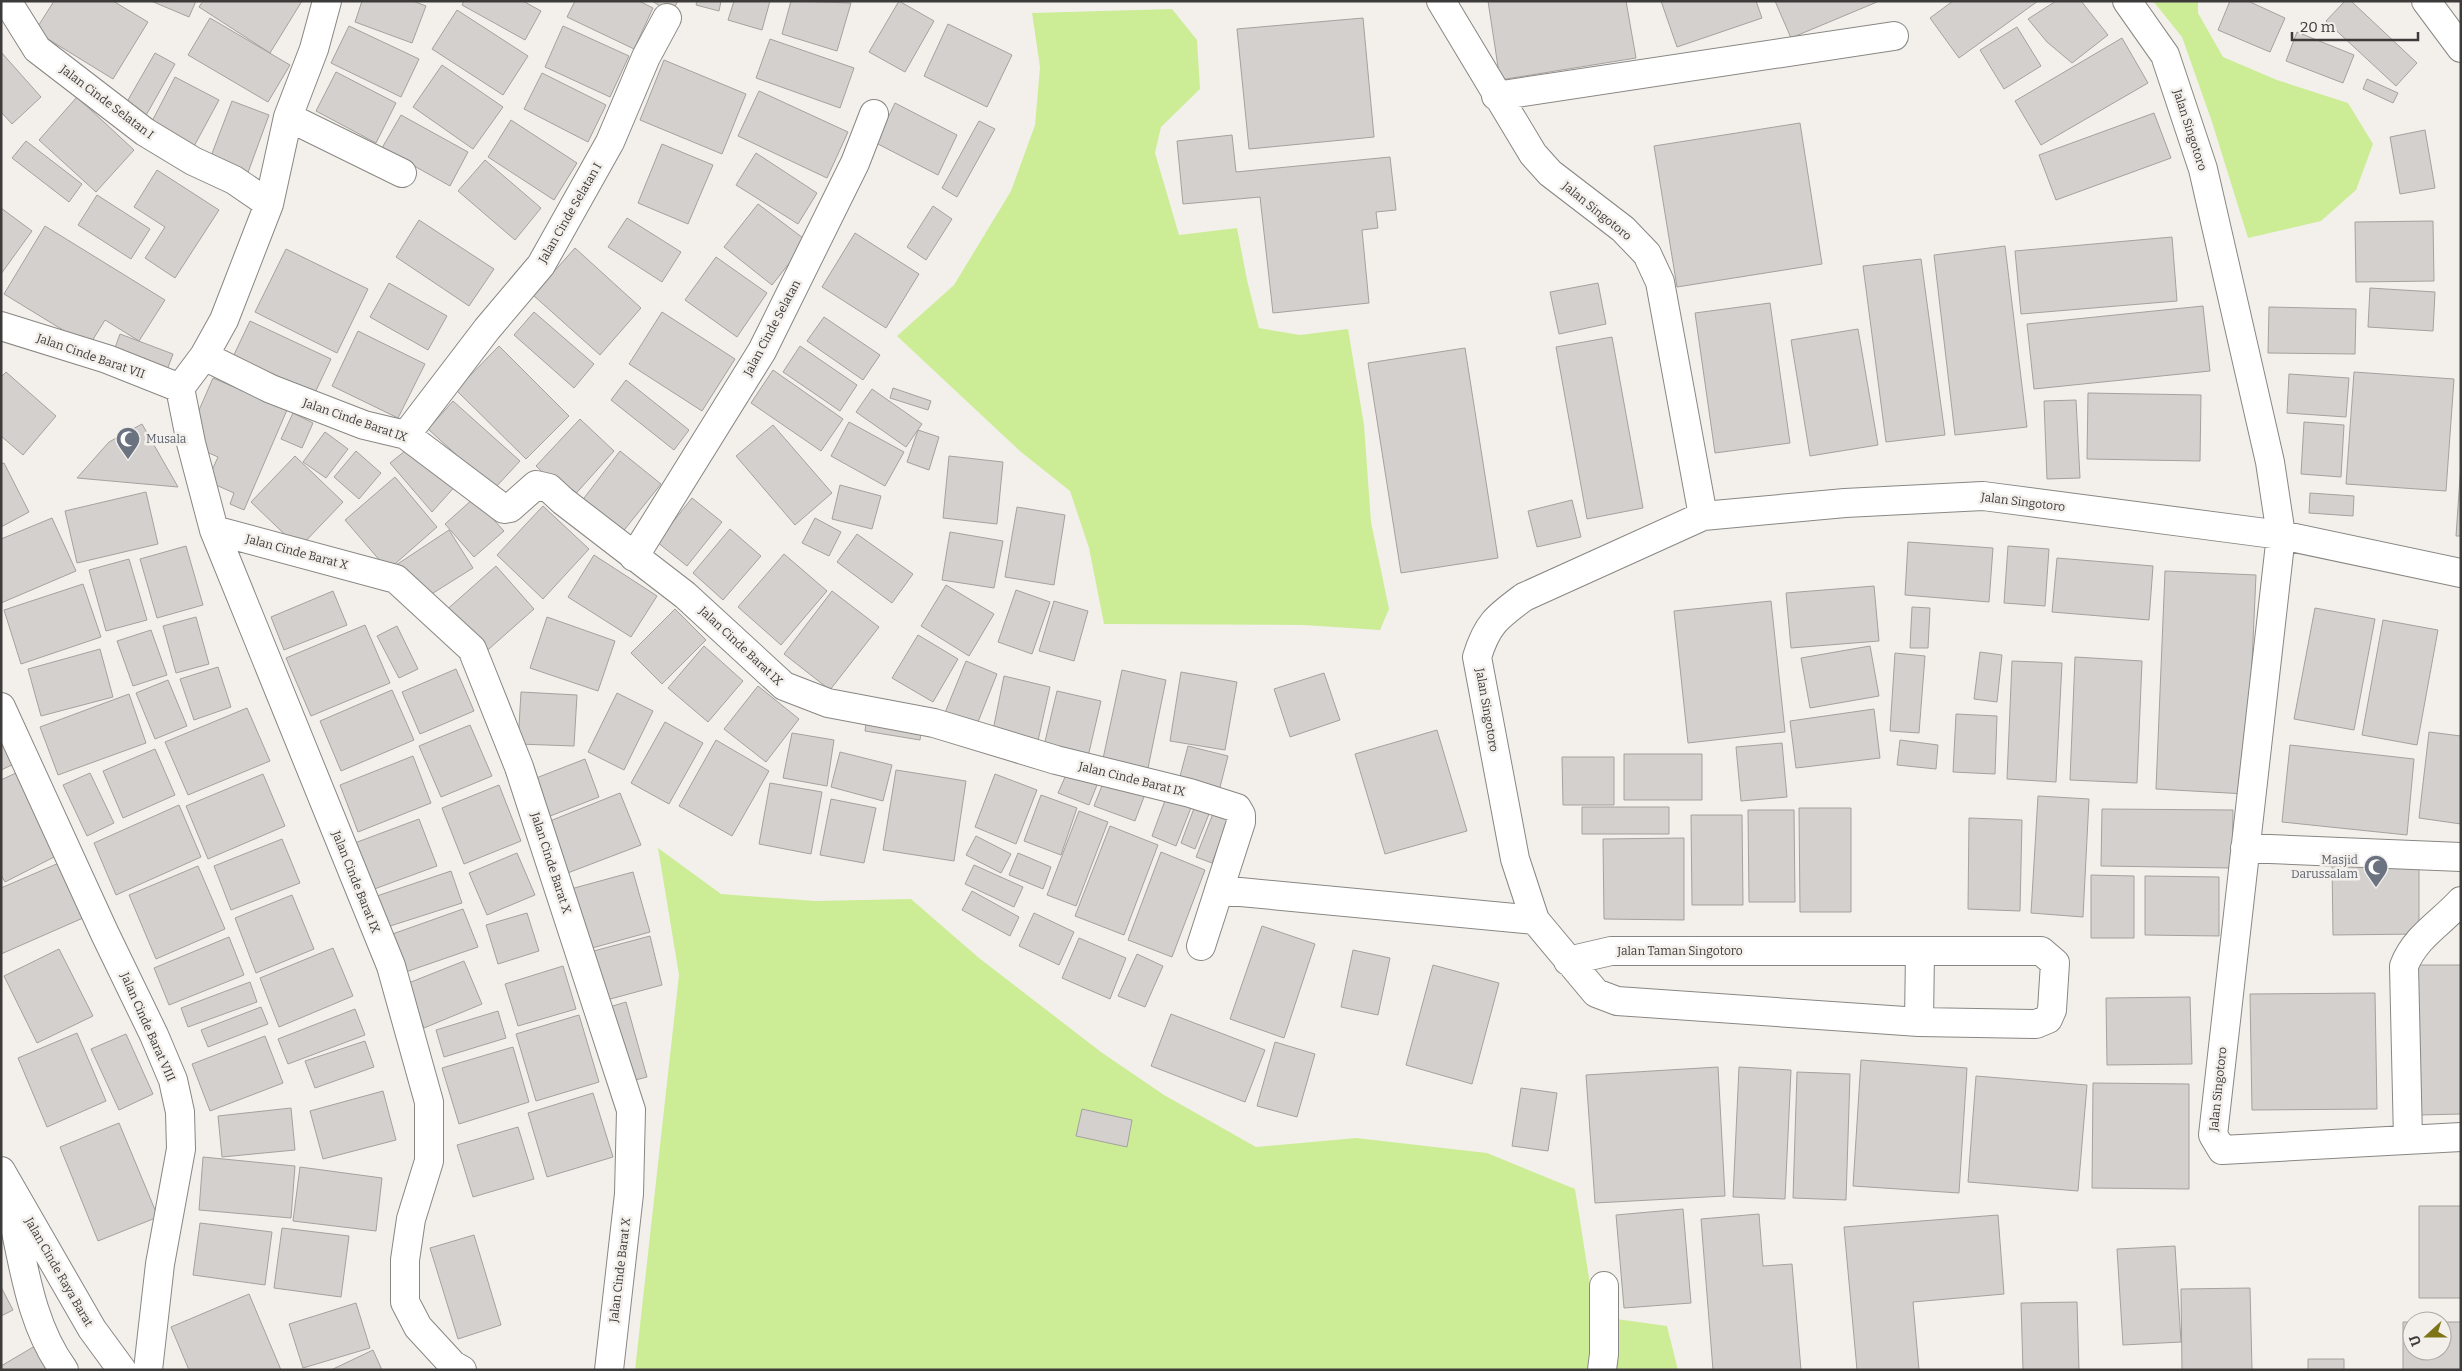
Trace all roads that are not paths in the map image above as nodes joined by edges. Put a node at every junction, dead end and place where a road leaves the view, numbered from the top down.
1 (327, 1) edge
2 (1441, 1) edge
3 (2127, 1) edge
4 (2426, 1) edge
5 (14, 5) edge
6 (666, 18) dead end
7 (1894, 36) dead end
8 (2461, 48) edge
9 (1496, 96) junction
10 (874, 114) dead end
11 (288, 117) junction
12 (402, 173) dead end
13 (269, 204) junction
14 (1, 326) edge
15 (204, 356) junction
16 (180, 388) junction
17 (406, 435) junction
18 (1703, 516) junction
19 (214, 530) junction
20 (2281, 535) junction
21 (634, 557) junction
22 (2461, 573) edge
23 (1, 707) edge
24 (2245, 848) junction
25 (2461, 857) edge
26 (1219, 890) junction
27 (2461, 901) edge
28 (1534, 920) junction
29 (1201, 946) dead end
30 (1920, 952) junction
31 (1568, 961) junction
32 (1919, 1022) junction
33 (2461, 1137) edge
34 (2408, 1139) junction
35 (2, 1173) edge
36 (1604, 1286) dead end
37 (64, 1370) edge
38 (122, 1370) edge
39 (148, 1370) edge
40 (462, 1370) edge
41 (609, 1370) edge
42 (1602, 1370) edge

1 - 11 street
2 - 9 street, Jalan Singotoro
3 - 20 street, Jalan Singotoro
4 - 8 street
5 - 13 street, Jalan Cinde Selatan I
6 - 17 street, Jalan Cinde Selatan I
7 - 9 street
9 - 18 street, Jalan Singotoro
10 - 21 street, Jalan Cinde Selatan
11 - 12 street
11 - 13 street
13 - 15 street
14 - 16 street, Jalan Cinde Barat VII
15 - 16 street
15 - 17 street, Jalan Cinde Barat IX
16 - 19 street, Jalan Cinde Barat IX
17 - 21 street, Jalan Cinde Barat IX
18 - 20 street, Jalan Singotoro
18 - 28 street, Jalan Singotoro
19 - 40 street, Jalan Cinde Barat IX
19 - 41 street, Jalan Cinde Barat X
20 - 22 street, Jalan Singotoro
20 - 24 street, Jalan Singotoro
21 - 26 street, Jalan Cinde Barat IX
23 - 39 street, Jalan Cinde Barat VIII
24 - 25 street
24 - 34 street, Jalan Singotoro
26 - 28 street
26 - 29 street, Jalan Cinde Barat IX
27 - 34 street
28 - 31 street, Jalan Singotoro
30 - 31 street, Jalan Taman Singotoro
30 - 32 street
30 - 32 street, Jalan Taman Singotoro
31 - 32 street, Jalan Taman Singotoro
33 - 34 street, Jalan Singotoro
35 - 37 street
35 - 38 street, Jalan Cinde Raya Barat
36 - 42 street

